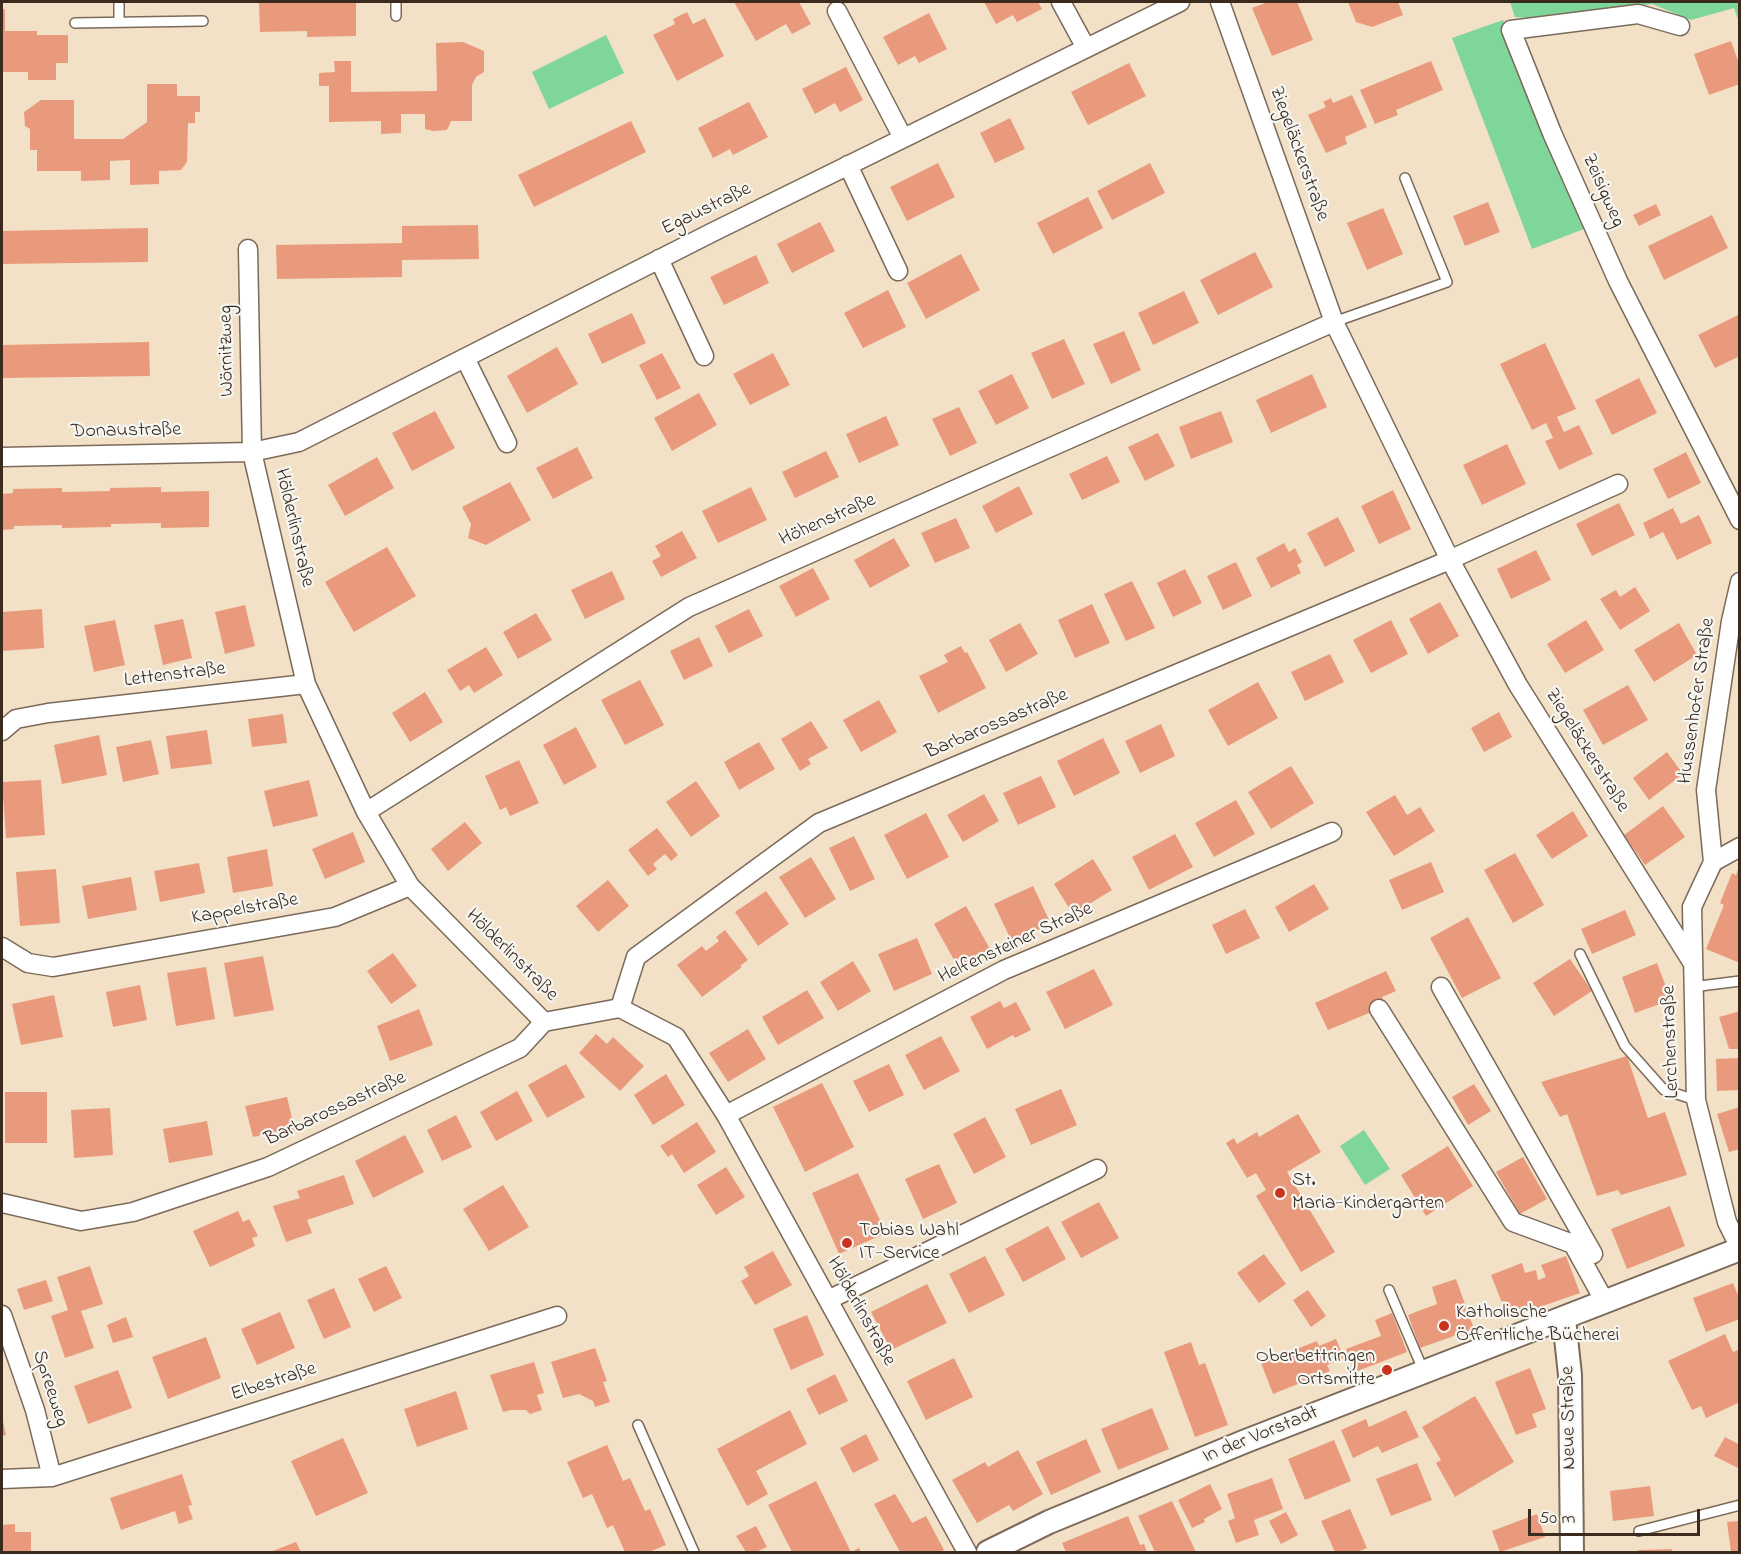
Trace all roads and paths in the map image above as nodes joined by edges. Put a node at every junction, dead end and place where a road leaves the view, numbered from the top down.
1 (119, 2) edge
2 (396, 2) edge
3 (1061, 2) edge
4 (1180, 2) edge
5 (1220, 2) edge
6 (837, 10) dead end
7 (396, 16) dead end
8 (203, 21) dead end
9 (119, 22) junction
10 (75, 23) dead end
11 (1680, 26) dead end
12 (1086, 48) junction
13 (903, 138) junction
14 (848, 165) junction
15 (1405, 178) dead end
16 (248, 249) dead end
17 (659, 259) junction
18 (898, 271) dead end
19 (1334, 322) junction
20 (704, 356) dead end
21 (465, 358) junction
22 (507, 442) dead end
23 (252, 452) junction
24 (2, 458) edge
25 (1617, 484) dead end
26 (1740, 520) edge
27 (1450, 560) junction
28 (1740, 582) edge
29 (306, 684) junction
30 (9, 722) edge
31 (366, 812) junction
32 (1332, 832) dead end
33 (1740, 847) edge
34 (1713, 862) junction
35 (410, 886) junction
36 (2, 947) edge
37 (1580, 954) dead end
38 (1692, 962) junction
39 (1740, 981) edge
40 (1442, 987) dead end
41 (1692, 987) junction
42 (620, 1008) junction
43 (1379, 1009) dead end
44 (544, 1022) junction
45 (1696, 1100) junction
46 (726, 1115) junction
47 (1097, 1169) dead end
48 (2, 1203) edge
49 (1740, 1249) edge
50 (1389, 1290) dead end
51 (828, 1300) junction
52 (1611, 1300) junction
53 (2, 1315) edge
54 (557, 1316) dead end
55 (1564, 1319) junction
56 (1424, 1372) junction
57 (638, 1425) dead end
58 (52, 1477) junction
59 (2, 1479) edge
60 (1740, 1505) edge
61 (1639, 1531) dead end
62 (694, 1552) edge
63 (967, 1552) edge
64 (988, 1552) edge
65 (1572, 1552) edge

1 - 9 lane
2 - 7 lane
3 - 12 street
4 - 12 street, Egaustraße
5 - 19 street, Ziegeläckerstraße
6 - 13 street
8 - 9 lane
9 - 10 lane
11 - 26 street, Zeisigweg
12 - 13 street, Egaustraße
13 - 14 street, Egaustraße
14 - 17 street, Egaustraße
14 - 18 street
15 - 19 lane
16 - 23 street, Wörnitzweg
17 - 20 street
17 - 21 street, Egaustraße
19 - 27 street, Ziegeläckerstraße
19 - 31 street, Höhenstraße
21 - 22 street
21 - 23 street, Egaustraße
23 - 24 street, Donaustraße
23 - 29 street, Hölderlinstraße
25 - 27 street
27 - 38 street, Ziegeläckerstraße
27 - 42 street, Barbarossastraße
28 - 34 street, Hussenhofer Straße
29 - 30 street, Lettenstraße
29 - 31 street, Hölderlinstraße
31 - 35 street, Hölderlinstraße
32 - 46 street, Helfensteiner Straße
33 - 34 street
34 - 38 street, Lerchenstraße
35 - 36 street, Kappelstraße
35 - 44 street, Hölderlinstraße
37 - 45 lane
38 - 41 street, Lerchenstraße
39 - 41 lane
40 - 52 street
41 - 45 street, Lerchenstraße
42 - 44 street, Hölderlinstraße
42 - 46 street, Hölderlinstraße
43 - 52 street
44 - 48 street, Barbarossastraße
45 - 49 street, Lerchenstraße
46 - 51 street, Hölderlinstraße
47 - 51 street
49 - 52 street, In der Vorstadt
50 - 56 lane
51 - 63 street, Hölderlinstraße
52 - 55 street, In der Vorstadt
53 - 58 street, Spreeweg
54 - 58 street, Elbestraße
55 - 56 street, In der Vorstadt
55 - 65 street, Neue Straße
56 - 64 street, In der Vorstadt
57 - 62 lane
58 - 59 street, Elbestraße
60 - 61 lane

